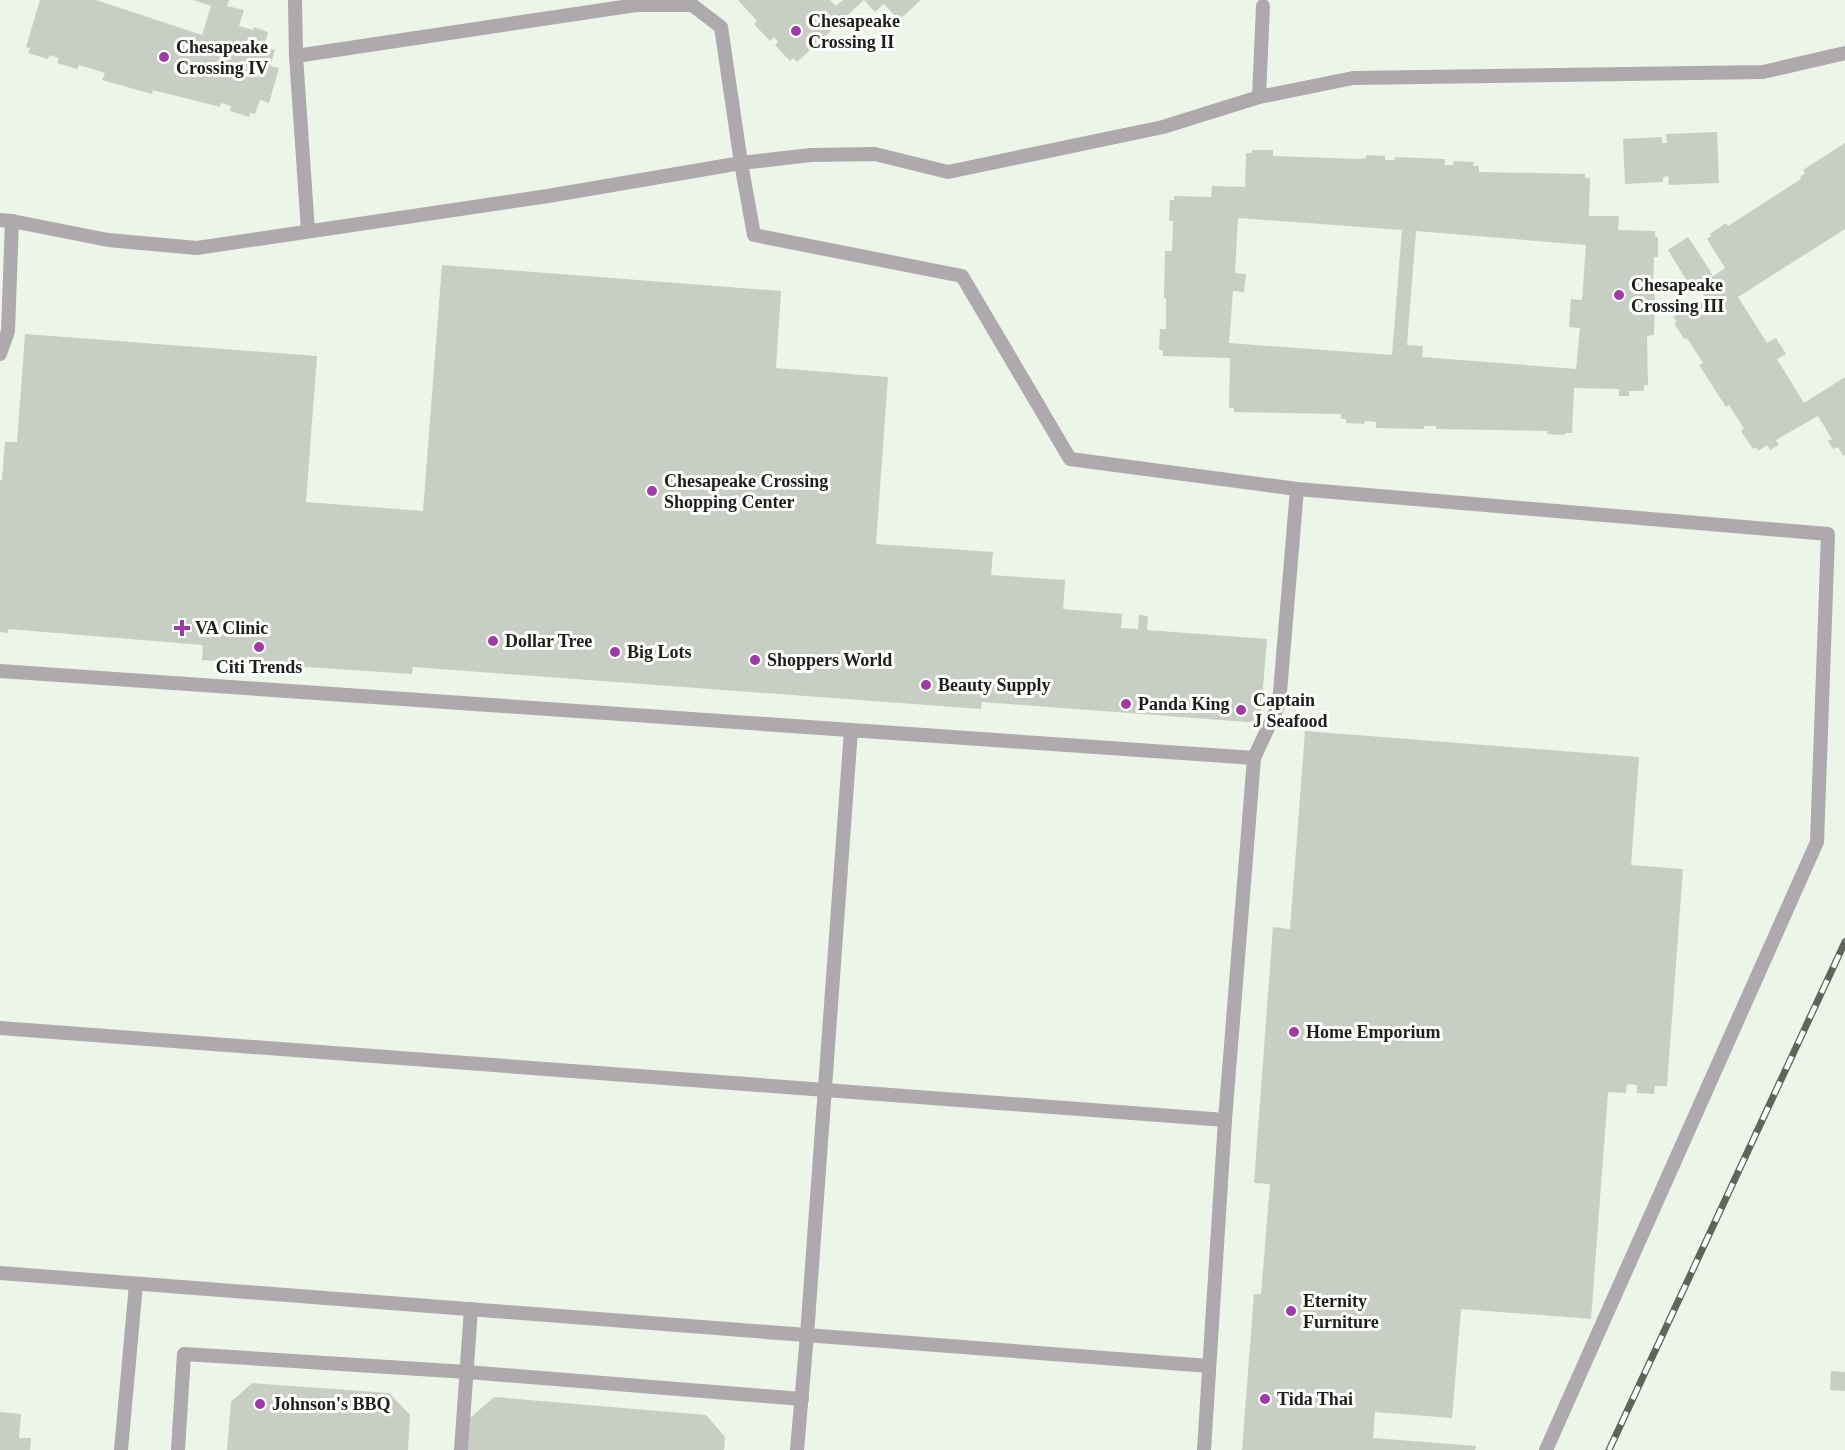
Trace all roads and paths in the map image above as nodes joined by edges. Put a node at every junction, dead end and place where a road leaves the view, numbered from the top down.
1 (295, 0) edge
2 (1263, 6) dead end
3 (1845, 53) edge
4 (296, 56) junction
5 (1259, 97) junction
6 (741, 163) junction
7 (6, 220) edge
8 (308, 231) junction
9 (0, 354) edge
10 (1297, 489) junction
11 (0, 671) edge
12 (851, 730) junction
13 (1254, 759) junction
14 (0, 1028) edge
15 (825, 1090) junction
16 (1225, 1120) junction
17 (0, 1273) edge
18 (136, 1284) junction
19 (471, 1309) junction
20 (807, 1335) junction
21 (1209, 1366) junction
22 (466, 1372) junction
23 (802, 1399) junction
24 (121, 1450) edge
25 (177, 1450) edge
26 (461, 1450) edge
27 (797, 1450) edge
28 (1204, 1450) edge
29 (1546, 1450) edge

1 - 4 lane
2 - 5 lane
3 - 5 lane
4 - 6 lane
4 - 8 lane
5 - 6 lane
6 - 8 lane
6 - 10 lane
7 - 8 lane
7 - 9 lane
10 - 13 lane
10 - 29 lane
11 - 12 lane
12 - 13 lane
12 - 15 lane
13 - 16 lane
14 - 15 lane
15 - 16 lane
15 - 20 lane
16 - 21 lane
17 - 18 lane
18 - 19 lane
18 - 24 lane
19 - 20 lane
19 - 22 lane
20 - 21 lane
20 - 23 lane
21 - 28 lane
22 - 23 lane
22 - 25 lane
22 - 26 lane
23 - 27 lane

